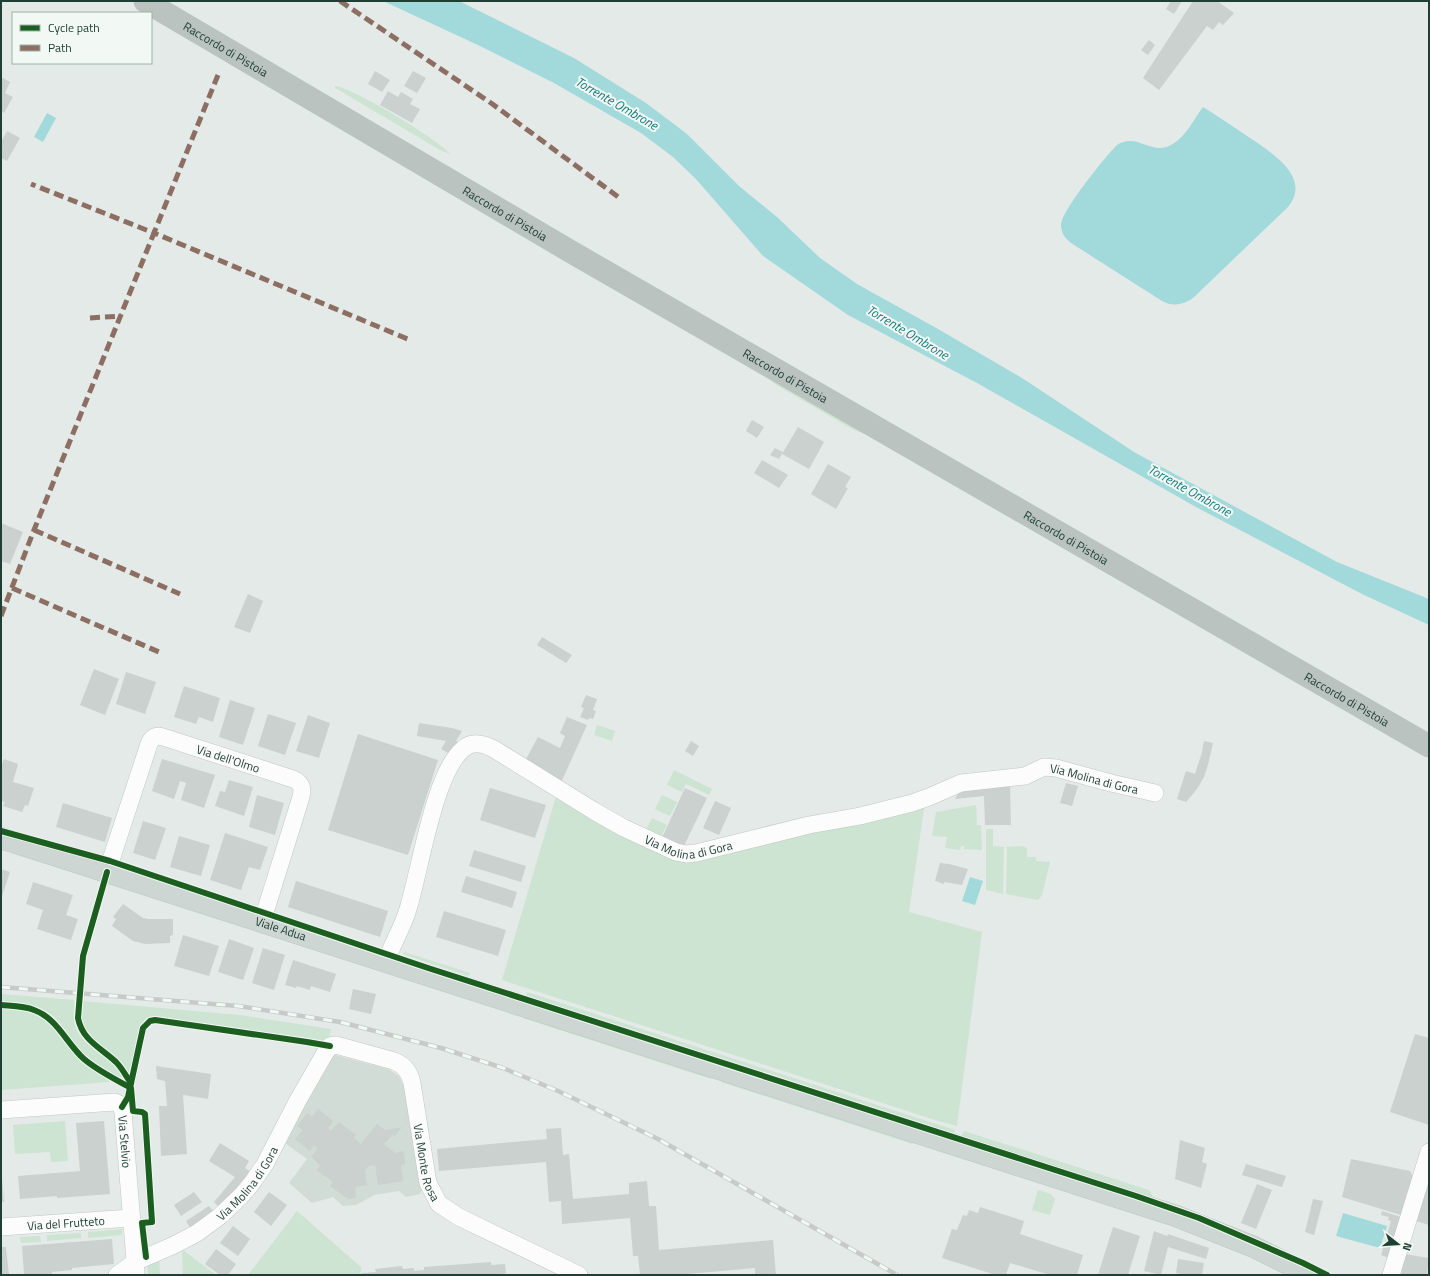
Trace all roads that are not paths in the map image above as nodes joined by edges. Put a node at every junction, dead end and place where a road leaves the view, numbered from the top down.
1 (145, 1) edge
2 (174, 1) edge
3 (1429, 730) edge
4 (1429, 746) edge
5 (1155, 793) dead end
6 (1, 838) edge
7 (106, 872) junction
8 (262, 922) junction
9 (386, 962) junction
10 (330, 1046) joint
11 (1, 1110) edge
12 (1429, 1152) edge
13 (131, 1218) junction
14 (1, 1227) edge
15 (135, 1268) edge
16 (117, 1275) edge
17 (579, 1275) edge
18 (1310, 1275) edge
19 (1391, 1275) edge

1 - 4 highway, Raccordo di Pistoia
2 - 3 highway, Raccordo di Pistoia
5 - 9 street, Via Molina di Gora
6 - 7 main road, Viale Adua
7 - 8 main road, Viale Adua
7 - 8 street, Via dell'Olmo
8 - 9 main road, Viale Adua
9 - 18 main road, Viale Adua
10 - 15 street, Via Molina di Gora
10 - 17 street, Via Monte Rosa
11 - 13 street, Via Stelvio
12 - 19 street
13 - 14 street, Via del Frutteto
13 - 15 street, Via Stelvio
15 - 16 street, Via Molina di Gora

